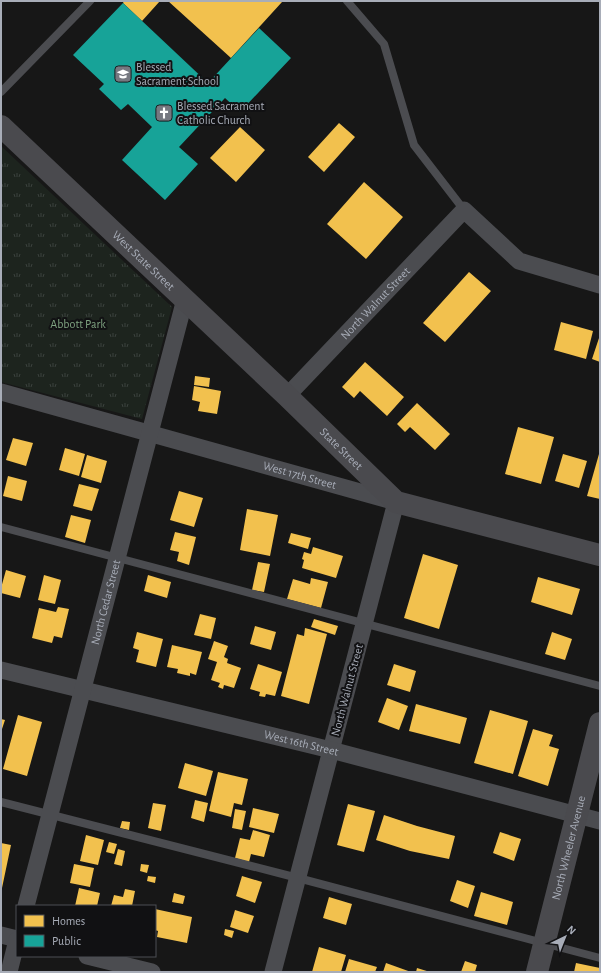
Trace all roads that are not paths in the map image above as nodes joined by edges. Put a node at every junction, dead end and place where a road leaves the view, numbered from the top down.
1 (90, 1) edge
2 (347, 1) edge
3 (1, 92) edge
4 (1, 126) edge
5 (464, 210) junction
6 (600, 285) edge
7 (185, 299) junction
8 (1, 392) edge
9 (287, 396) junction
10 (150, 434) junction
11 (396, 502) junction
12 (1, 527) edge
13 (600, 555) edge
14 (117, 557) junction
15 (364, 623) junction
16 (1, 670) edge
17 (600, 686) edge
18 (83, 690) junction
19 (600, 723) edge
20 (331, 750) junction
21 (1, 802) edge
22 (50, 815) junction
23 (577, 815) junction
24 (600, 821) edge
25 (298, 878) junction
26 (26, 905) edge
27 (1, 935) edge
28 (16, 940) edge
29 (544, 943) junction
30 (16, 944) edge
31 (91, 957) edge
32 (600, 958) edge
33 (9, 972) edge
34 (152, 972) edge
35 (273, 972) edge
36 (536, 972) edge

1 - 3 lane
2 - 5 lane
4 - 7 street, West State Street
5 - 6 street
5 - 9 street, North Walnut Street
7 - 9 street, West State Street
7 - 10 street, North Cedar Street
8 - 10 street, West 17th Street
9 - 11 street, State Street
10 - 11 street, West 17th Street
10 - 14 street, North Cedar Street
11 - 13 street, West 17th Street
11 - 15 street, North Walnut Street
12 - 14 lane
14 - 15 lane
14 - 18 street, North Cedar Street
15 - 17 lane
15 - 20 street, North Walnut Street
16 - 18 street, West 16th Street
18 - 20 street, West 16th Street
18 - 22 street, North Cedar Street
19 - 23 street, North Wheeler Avenue
20 - 23 street, West 16th Street
20 - 25 street, North Walnut Street
21 - 22 lane
22 - 25 lane
22 - 26 street, North Cedar Street
23 - 24 street, West 16th Street
23 - 29 street, North Wheeler Avenue
25 - 29 lane
25 - 35 street, North Walnut Street
27 - 28 street
29 - 32 lane
29 - 36 street, North Wheeler Avenue
30 - 33 street
31 - 34 street

